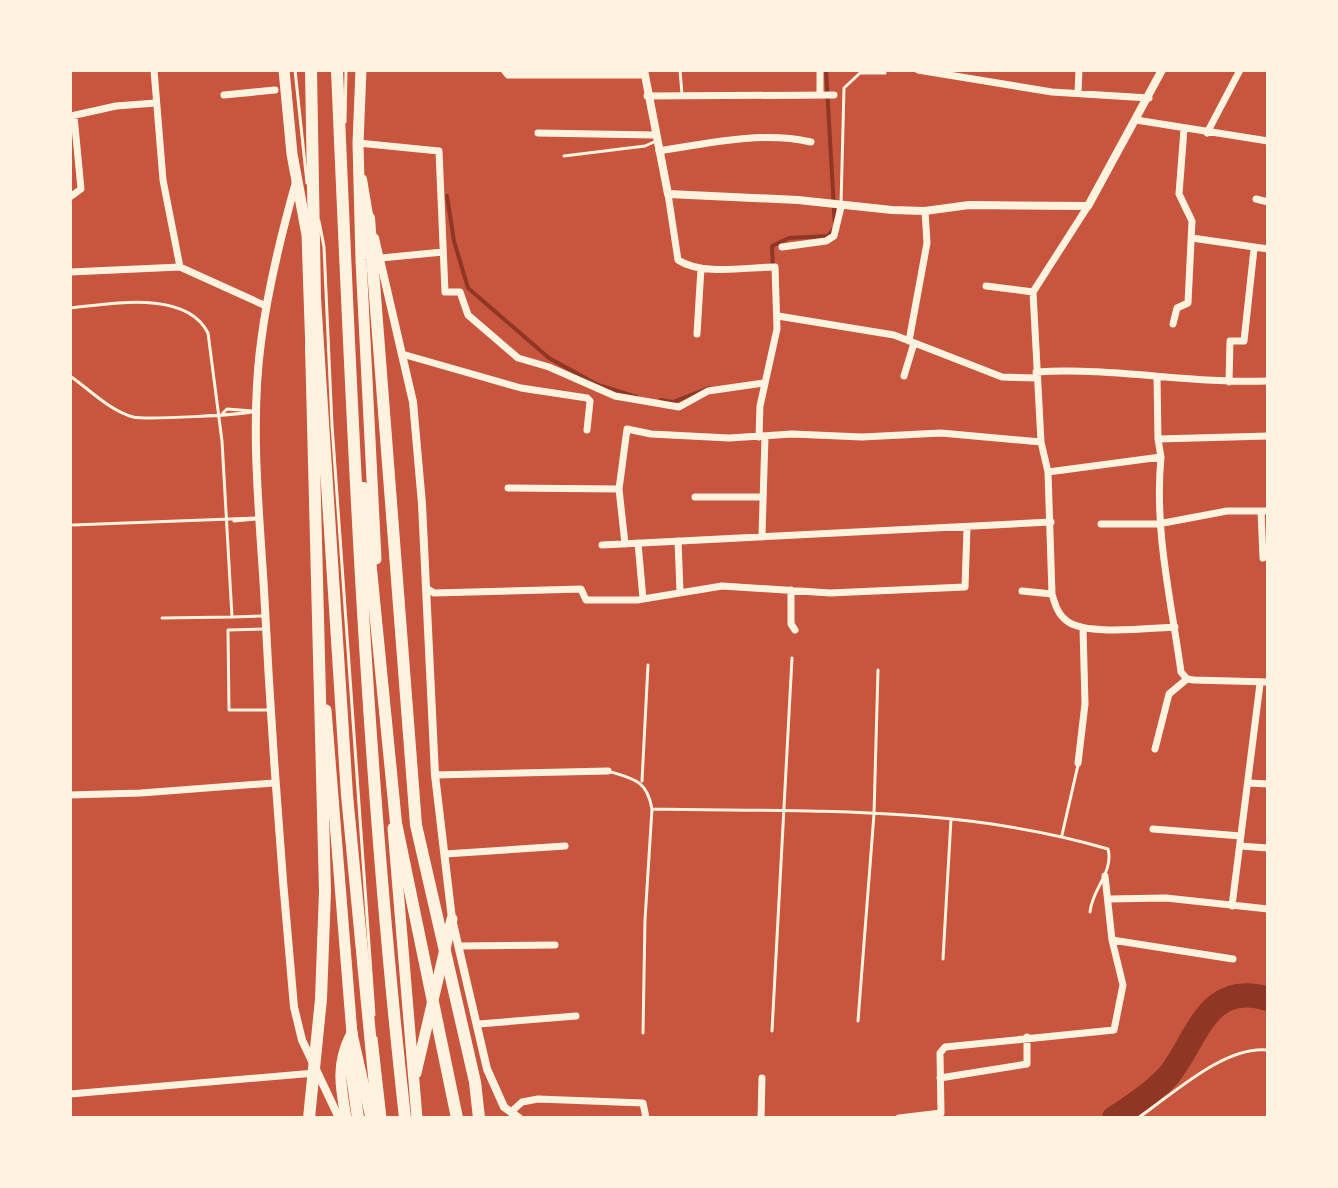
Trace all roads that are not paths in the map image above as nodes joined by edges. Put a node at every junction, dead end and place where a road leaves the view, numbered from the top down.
1 (154, 70) edge
2 (284, 70) edge
3 (295, 70) edge
4 (311, 70) edge
5 (337, 70) edge
6 (346, 70) edge
7 (363, 70) edge
8 (504, 70) edge
9 (680, 70) edge
10 (820, 70) edge
11 (918, 70) edge
12 (1079, 70) edge
13 (1162, 70) edge
14 (1240, 70) edge
15 (644, 72) edge
16 (885, 73) dead end
17 (275, 90) dead end
18 (1078, 93) junction
19 (224, 95) dead end
20 (682, 95) junction
21 (830, 95) junction
22 (647, 96) junction
23 (1149, 98) junction
24 (156, 103) junction
25 (72, 116) edge
26 (1136, 120) junction
27 (1184, 129) junction
28 (538, 133) dead end
29 (1207, 133) junction
30 (1268, 141) edge
31 (657, 142) junction
32 (811, 142) dead end
33 (358, 143) junction
34 (564, 156) dead end
35 (297, 180) junction
36 (668, 194) junction
37 (70, 197) edge
38 (1256, 199) dead end
39 (1268, 202) edge
40 (835, 206) junction
41 (1088, 206) junction
42 (925, 211) junction
43 (369, 218) junction
44 (1192, 238) junction
45 (782, 247) dead end
46 (1254, 249) junction
47 (1268, 249) edge
48 (443, 252) junction
49 (381, 258) junction
50 (180, 267) junction
51 (701, 268) junction
52 (70, 272) edge
53 (986, 286) dead end
54 (1033, 292) junction
55 (315, 298) junction
56 (266, 306) junction
57 (70, 308) edge
58 (778, 316) junction
59 (1173, 324) dead end
60 (697, 334) dead end
61 (349, 337) junction
62 (912, 342) junction
63 (402, 354) junction
64 (1036, 375) junction
65 (70, 376) edge
66 (904, 376) dead end
67 (1157, 377) junction
68 (1268, 381) edge
69 (1229, 382) junction
70 (764, 383) junction
71 (254, 411) junction
72 (217, 413) junction
73 (587, 430) dead end
74 (1268, 436) edge
75 (762, 437) junction
76 (1158, 439) junction
77 (1041, 442) junction
78 (1161, 457) junction
79 (1048, 472) junction
80 (508, 488) dead end
81 (619, 489) junction
82 (695, 497) dead end
83 (763, 497) junction
84 (1264, 511) edge
85 (258, 519) junction
86 (230, 520) junction
87 (1051, 522) junction
88 (1101, 524) dead end
89 (1158, 524) junction
90 (73, 525) dead end
91 (967, 528) junction
92 (762, 535) junction
93 (678, 541) junction
94 (638, 543) junction
95 (625, 544) junction
96 (602, 545) dead end
97 (1263, 558) dead end
98 (430, 590) junction
99 (791, 590) junction
100 (680, 591) junction
101 (1022, 591) dead end
102 (1052, 594) junction
103 (643, 599) junction
104 (265, 616) junction
105 (232, 617) junction
106 (162, 618) dead end
107 (1175, 627) junction
108 (1083, 628) junction
109 (266, 629) junction
110 (795, 630) dead end
111 (792, 658) dead end
112 (648, 665) dead end
113 (878, 670) dead end
114 (1187, 679) junction
115 (1264, 683) edge
116 (270, 710) junction
117 (1155, 749) dead end
118 (1078, 763) joint
119 (608, 771) joint
120 (435, 775) junction
121 (642, 781) junction
122 (274, 783) junction
123 (1248, 783) junction
124 (1268, 784) edge
125 (70, 795) edge
126 (652, 809) junction
127 (784, 811) junction
128 (874, 814) junction
129 (951, 819) junction
130 (1153, 829) dead end
131 (1062, 835) junction
132 (1241, 836) junction
133 (565, 846) dead end
134 (1240, 846) junction
135 (1268, 848) edge
136 (445, 854) junction
137 (1105, 876) junction
138 (1109, 899) junction
139 (1232, 906) junction
140 (1268, 909) edge
141 (1090, 912) dead end
142 (452, 919) junction
143 (1112, 940) junction
144 (555, 945) dead end
145 (459, 946) junction
146 (943, 959) dead end
147 (1233, 959) dead end
148 (371, 981) junction
149 (350, 1015) junction
150 (576, 1016) dead end
151 (858, 1021) dead end
152 (479, 1024) junction
153 (772, 1031) dead end
154 (643, 1033) dead end
155 (352, 1034) junction
156 (1027, 1037) junction
157 (1268, 1050) edge
158 (317, 1073) junction
159 (762, 1078) dead end
160 (940, 1078) junction
161 (414, 1085) junction
162 (70, 1094) edge
163 (515, 1115) edge
164 (309, 1118) edge
165 (339, 1118) edge
166 (346, 1118) edge
167 (358, 1118) edge
168 (371, 1118) edge
169 (378, 1118) edge
170 (385, 1118) edge
171 (408, 1118) edge
172 (417, 1118) edge
173 (457, 1118) edge
174 (479, 1118) edge
175 (646, 1118) edge
176 (761, 1118) edge
177 (899, 1118) edge
178 (1138, 1118) edge

1 - 24 street
2 - 35 highway
3 - 148 lane
4 - 55 highway
5 - 61 highway
6 - 171 lane
7 - 33 highway
8 - 15 street
9 - 20 lane
10 - 21 street
11 - 18 street
12 - 18 street
13 - 23 street
14 - 29 street
15 - 22 street
16 - 21 lane
17 - 19 street
18 - 23 street
20 - 21 street
20 - 22 street
21 - 40 lane
22 - 31 street
23 - 26 street
24 - 25 street
24 - 50 street
25 - 37 street
26 - 27 street
26 - 41 street
27 - 29 street
27 - 44 street
28 - 31 street
29 - 30 street
31 - 32 street
31 - 34 lane
31 - 36 street
33 - 43 street
33 - 48 street
33 - 161 highway
35 - 56 street
35 - 149 highway
36 - 40 street
36 - 51 street
38 - 39 street
40 - 42 street
40 - 45 street
41 - 42 street
41 - 54 street
42 - 62 street
43 - 49 street
43 - 174 highway
44 - 46 street
44 - 59 street
46 - 47 street
46 - 69 street
48 - 49 street
48 - 70 street
49 - 63 street
50 - 52 street
50 - 56 street
51 - 58 street
51 - 60 street
53 - 54 street
54 - 64 street
55 - 164 highway
55 - 169 highway
56 - 71 street
57 - 72 lane
58 - 62 street
58 - 70 street
61 - 171 highway
61 - 173 highway
62 - 64 street
62 - 66 street
63 - 73 street
63 - 98 street
64 - 67 street
64 - 77 street
65 - 72 lane
67 - 69 street
67 - 76 street
68 - 69 street
70 - 75 street
71 - 72 lane
71 - 85 street
72 - 86 lane
74 - 76 street
75 - 77 street
75 - 81 street
75 - 83 street
76 - 78 street
77 - 79 street
78 - 79 street
78 - 89 street
79 - 87 street
80 - 81 street
81 - 95 street
82 - 83 street
83 - 92 street
84 - 89 street
84 - 97 street
85 - 86 lane
85 - 104 street
86 - 90 lane
86 - 105 lane
87 - 91 street
87 - 102 street
88 - 89 street
89 - 107 street
91 - 92 street
91 - 99 street
92 - 93 street
93 - 94 street
93 - 100 street
94 - 95 street
94 - 103 street
95 - 96 street
98 - 103 street
98 - 120 street
99 - 100 street
99 - 110 street
100 - 103 street
101 - 102 street
102 - 108 street
104 - 105 lane
104 - 109 street
105 - 106 lane
107 - 108 street
107 - 114 street
108 - 118 street
109 - 116 street
109 - 116 lane
111 - 127 lane
112 - 121 lane
113 - 128 lane
114 - 115 street
114 - 117 street
115 - 123 street
116 - 122 street
118 - 131 lane
119 - 120 street
119 - 121 lane
120 - 136 street
121 - 126 lane
122 - 125 street
122 - 158 street
123 - 124 street
123 - 132 street
126 - 127 lane
126 - 154 lane
127 - 128 lane
127 - 153 lane
128 - 129 lane
128 - 151 lane
129 - 131 lane
129 - 146 lane
130 - 132 street
131 - 137 lane
132 - 134 street
133 - 136 street
134 - 135 street
134 - 139 street
136 - 142 street
137 - 138 street
137 - 141 lane
138 - 139 street
138 - 143 street
139 - 140 street
142 - 145 street
142 - 161 highway
143 - 147 street
143 - 156 street
144 - 145 street
145 - 152 street
148 - 149 lane
148 - 170 lane
149 - 155 highway
150 - 152 street
152 - 163 street
155 - 166 highway
155 - 167 highway
155 - 168 highway
156 - 160 street
156 - 160 street
157 - 178 lane
158 - 162 street
158 - 165 street
159 - 176 street
160 - 177 street
161 - 172 highway
163 - 175 street

